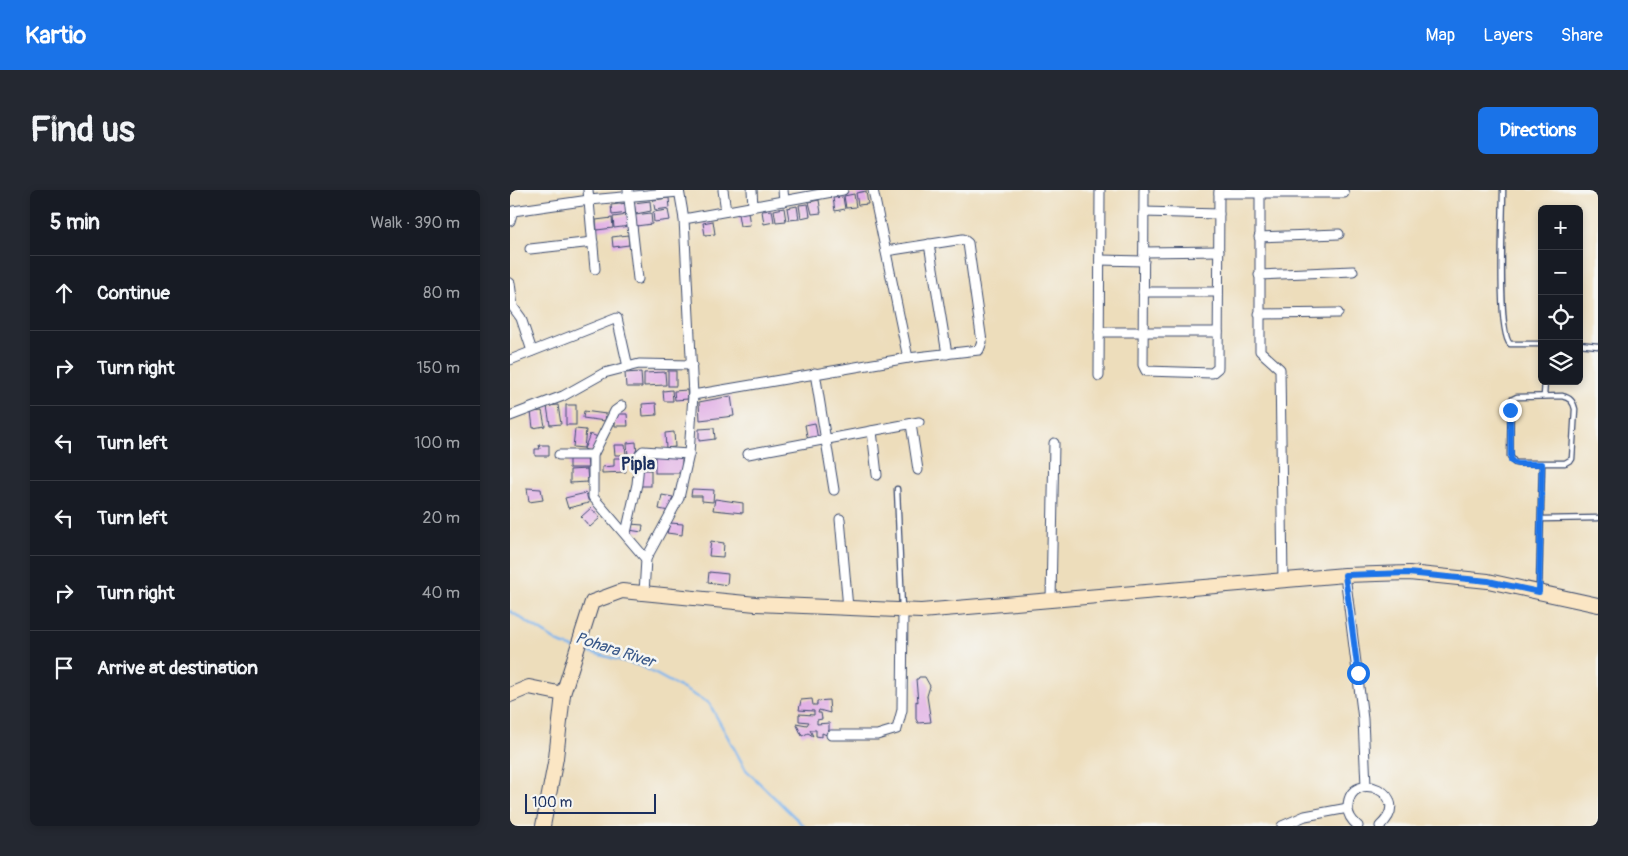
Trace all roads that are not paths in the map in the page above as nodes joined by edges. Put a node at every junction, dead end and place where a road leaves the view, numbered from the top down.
1 (588, 190) edge
2 (723, 190) edge
3 (752, 190) edge
4 (783, 190) edge
5 (842, 190) edge
6 (873, 190) edge
7 (1100, 190) edge
8 (1144, 190) edge
9 (1503, 190) edge
10 (679, 191) edge
11 (832, 191) edge
12 (1219, 191) edge
13 (1260, 192) edge
14 (629, 193) edge
15 (1344, 193) dead end
16 (589, 200) junction
17 (784, 201) junction
18 (754, 206) junction
19 (726, 211) junction
20 (1144, 212) junction
21 (1219, 214) junction
22 (684, 219) junction
23 (510, 221) edge
24 (1339, 234) dead end
25 (1259, 237) junction
26 (593, 242) junction
27 (929, 244) junction
28 (530, 249) dead end
29 (886, 251) junction
30 (1219, 251) junction
31 (1144, 257) junction
32 (1100, 260) junction
33 (595, 268) dead end
34 (1353, 271) dead end
35 (1259, 275) junction
36 (638, 280) dead end
37 (510, 283) edge
38 (1143, 292) junction
39 (1218, 292) junction
40 (1338, 312) dead end
41 (1259, 314) junction
42 (1099, 332) junction
43 (1143, 332) junction
44 (1218, 332) junction
45 (1538, 344) edge
46 (1583, 344) edge
47 (1598, 346) edge
48 (532, 351) junction
49 (947, 354) junction
50 (908, 358) junction
51 (510, 360) edge
52 (692, 365) junction
53 (628, 367) junction
54 (815, 373) junction
55 (1099, 376) dead end
56 (1544, 385) edge
57 (693, 396) junction
58 (1544, 396) junction
59 (622, 406) dead end
60 (510, 416) edge
61 (872, 431) junction
62 (826, 440) junction
63 (1054, 444) dead end
64 (593, 454) junction
65 (689, 454) junction
66 (748, 454) dead end
67 (559, 455) dead end
68 (1542, 464) junction
69 (918, 470) dead end
70 (877, 475) dead end
71 (897, 488) dead end
72 (834, 490) dead end
73 (1598, 518) edge
74 (840, 519) dead end
75 (1542, 519) junction
76 (626, 533) junction
77 (646, 559) junction
78 (1345, 575) junction
79 (1283, 580) junction
80 (1539, 592) junction
81 (644, 593) junction
82 (1051, 600) junction
83 (1598, 605) edge
84 (848, 608) junction
85 (902, 610) junction
86 (563, 694) junction
87 (510, 695) edge
88 (831, 735) dead end
89 (1366, 786) junction
90 (1348, 808) junction
91 (543, 826) edge
92 (1282, 826) edge
93 (1358, 826) edge
94 (1380, 826) edge

1 - 16 street
2 - 19 street
3 - 18 street
4 - 17 street
5 - 11 street
6 - 29 street
7 - 32 street
8 - 20 street
9 - 45 lane
10 - 14 street
10 - 22 street
11 - 17 street
12 - 13 street
12 - 21 street
13 - 15 street
13 - 25 street
14 - 16 street
14 - 36 street
16 - 23 street
16 - 26 street
17 - 18 street
18 - 19 street
19 - 22 street
20 - 21 street
20 - 31 street
21 - 30 street
22 - 52 street
24 - 25 street
25 - 35 street
26 - 28 street
26 - 33 street
27 - 29 street
27 - 49 street
27 - 49 street
29 - 50 street
30 - 31 street
30 - 39 street
31 - 32 street
31 - 38 street
32 - 42 street
34 - 35 street
35 - 41 street
37 - 48 street
38 - 39 street
38 - 43 street
39 - 44 street
40 - 41 street
41 - 79 street
42 - 43 street
42 - 55 street
43 - 44 street
43 - 44 street
46 - 47 lane
48 - 51 street
48 - 53 street
49 - 50 street
50 - 54 street
52 - 53 street
52 - 57 street
53 - 60 street
54 - 57 street
54 - 62 street
56 - 58 lane
57 - 65 street
58 - 68 lane
58 - 68 lane
59 - 64 street
61 - 62 street
61 - 69 street
61 - 70 street
62 - 66 street
62 - 72 street
63 - 82 street
64 - 67 street
64 - 76 street
65 - 76 street
65 - 77 street
68 - 75 lane
71 - 85 lane
73 - 75 lane
74 - 84 street
75 - 80 lane
76 - 77 street
77 - 81 street
78 - 79 street
78 - 80 street
78 - 89 street
79 - 82 street
80 - 83 street
81 - 84 street
81 - 86 street
82 - 85 street
84 - 85 street
85 - 88 street
86 - 87 street
86 - 91 street
89 - 90 street
89 - 94 street
90 - 92 street
90 - 93 street

